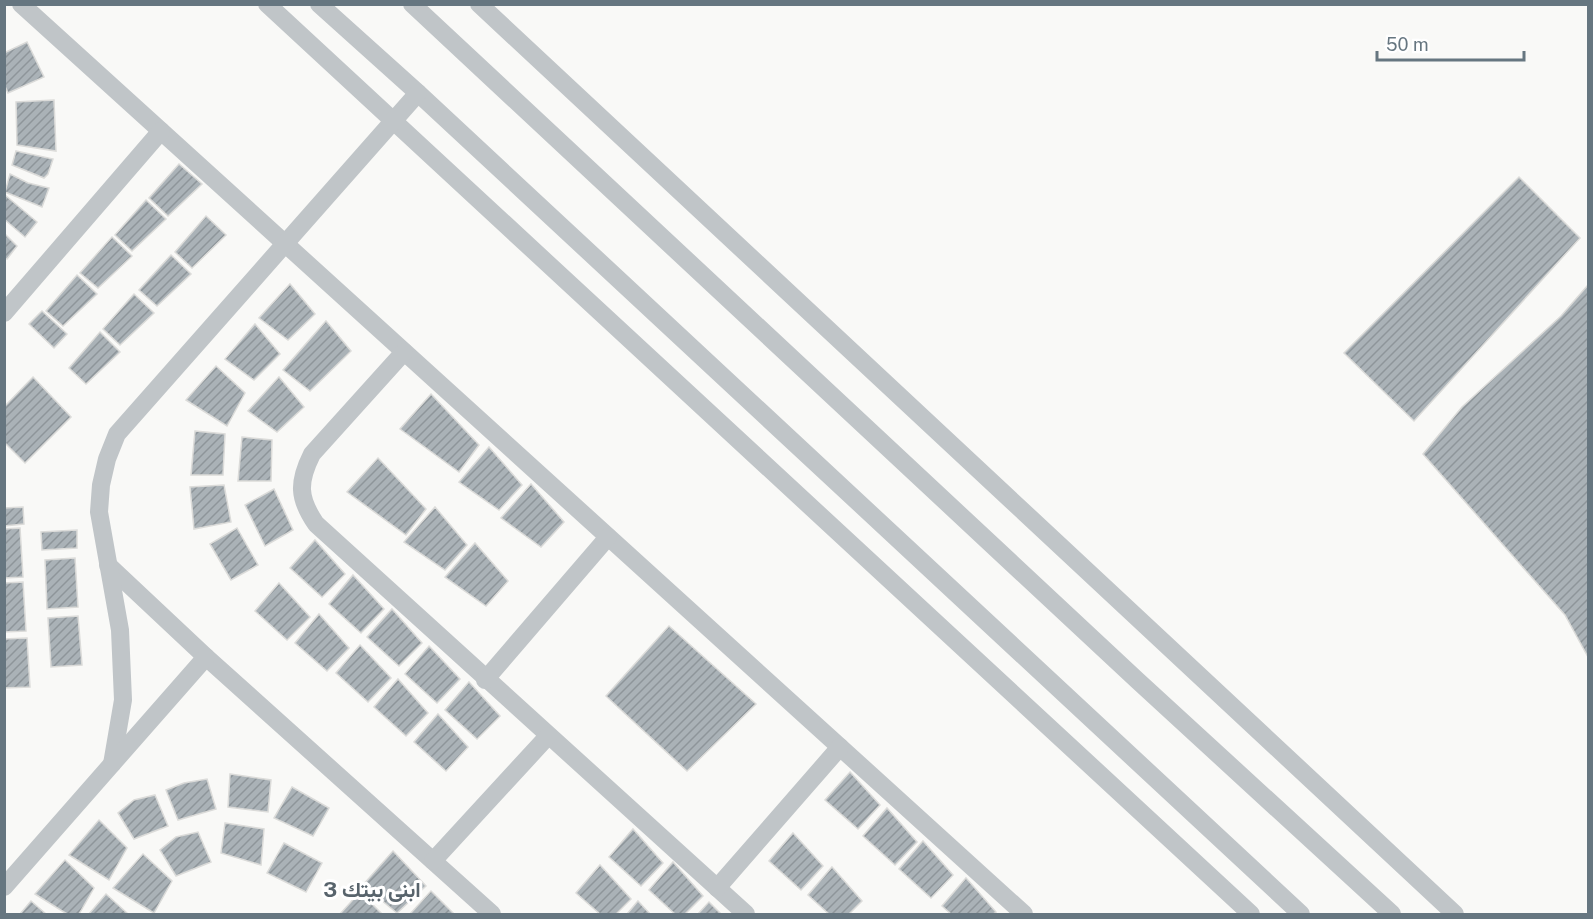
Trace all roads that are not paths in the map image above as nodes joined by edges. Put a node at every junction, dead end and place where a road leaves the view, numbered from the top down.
1 (21, 4) edge
2 (267, 4) edge
3 (319, 4) edge
4 (412, 4) edge
5 (479, 4) edge
6 (418, 93) junction
7 (393, 121) junction
8 (161, 132) junction
9 (284, 243) junction
10 (4, 313) edge
11 (404, 352) junction
12 (608, 537) junction
13 (108, 565) junction
14 (206, 657) junction
15 (485, 680) junction
16 (548, 736) junction
17 (840, 747) junction
18 (112, 764) junction
19 (433, 861) junction
20 (4, 887) edge
21 (717, 888) junction
22 (1298, 914) edge
23 (492, 915) edge
24 (746, 915) edge
25 (1024, 915) edge
26 (1251, 915) edge
27 (1392, 915) edge
28 (1455, 915) edge

1 - 8 street
2 - 7 street
3 - 6 street
4 - 27 street
5 - 28 street
6 - 7 street
6 - 22 street
7 - 9 street
7 - 26 street
8 - 9 street
8 - 10 street
9 - 11 street
9 - 13 street
11 - 12 street
11 - 15 street
12 - 15 street
12 - 17 street
13 - 14 street
13 - 18 street
14 - 18 street
14 - 19 street
15 - 16 street
16 - 19 street
16 - 21 street
17 - 21 street
17 - 25 street
18 - 20 street
19 - 23 street
21 - 24 street

